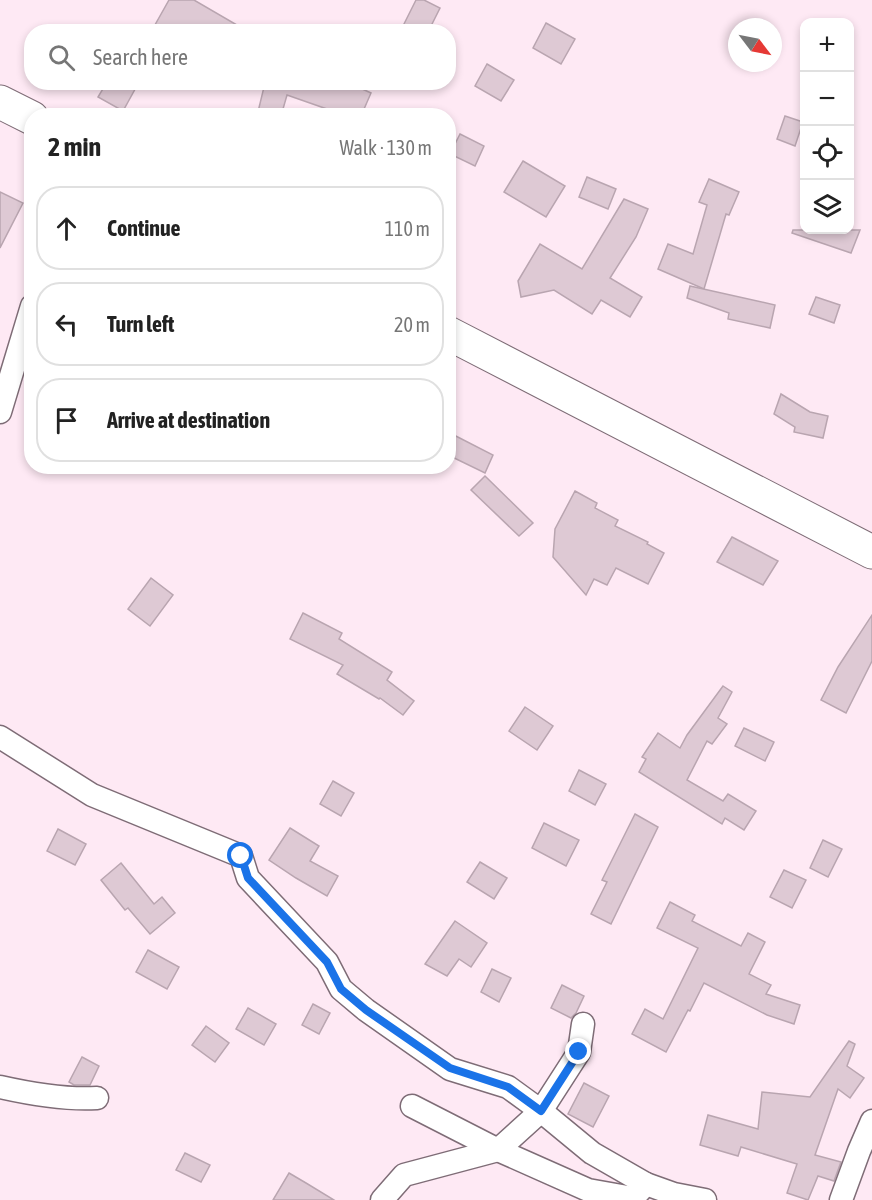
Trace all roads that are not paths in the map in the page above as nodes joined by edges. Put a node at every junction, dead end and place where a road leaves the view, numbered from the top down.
1 (0, 102) edge
2 (24, 114) edge
3 (24, 332) edge
4 (456, 337) edge
5 (0, 412) edge
6 (872, 552) edge
7 (0, 737) edge
8 (584, 1024) dead end
9 (0, 1087) edge
10 (97, 1098) dead end
11 (412, 1106) dead end
12 (541, 1111) junction
13 (872, 1121) edge
14 (498, 1150) junction
15 (646, 1184) junction
16 (382, 1200) edge
17 (705, 1200) edge
18 (841, 1200) edge

1 - 2 main road
3 - 5 street
4 - 6 main road
7 - 12 street
8 - 12 street
9 - 10 street
11 - 14 street
12 - 14 street
12 - 15 street
13 - 18 street
14 - 15 street
14 - 16 street
15 - 17 street

